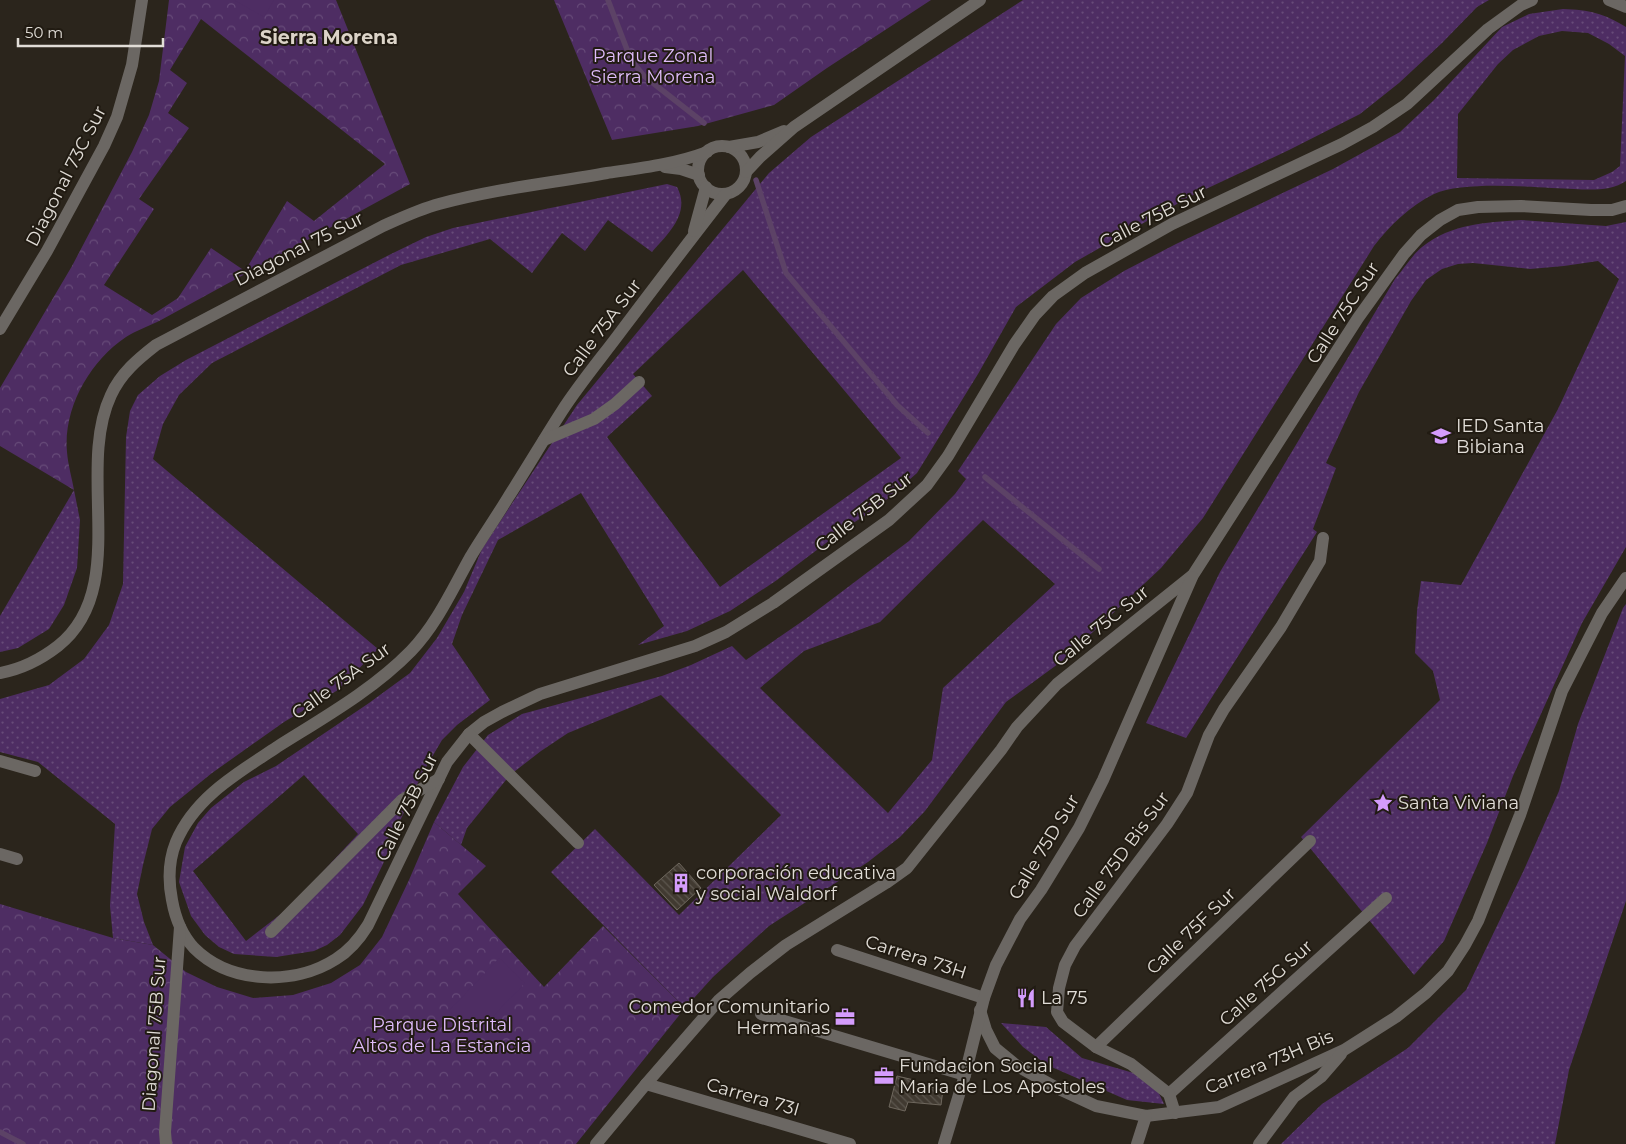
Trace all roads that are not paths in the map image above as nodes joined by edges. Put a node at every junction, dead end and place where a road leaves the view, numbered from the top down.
1 (142, 0) edge
2 (980, 0) edge
3 (1532, 0) edge
4 (1609, 0) edge
5 (1626, 7) edge
6 (794, 127) junction
7 (729, 148) junction
8 (707, 152) junction
9 (655, 166) junction
10 (746, 172) junction
11 (699, 175) junction
12 (706, 187) junction
13 (726, 194) junction
14 (1626, 206) edge
15 (690, 240) junction
16 (0, 329) edge
17 (639, 382) dead end
18 (544, 440) junction
19 (1323, 538) dead end
20 (1193, 575) junction
21 (1626, 578) edge
22 (0, 673) edge
23 (470, 734) junction
24 (0, 761) edge
25 (35, 770) dead end
26 (439, 779) junction
27 (1310, 841) dead end
28 (578, 843) dead end
29 (0, 854) edge
30 (17, 859) dead end
31 (1386, 898) dead end
32 (180, 927) junction
33 (271, 932) dead end
34 (837, 950) dead end
35 (982, 1004) junction
36 (761, 1014) dead end
37 (1096, 1047) junction
38 (1344, 1050) junction
39 (965, 1075) junction
40 (646, 1084) junction
41 (1169, 1094) junction
42 (1175, 1113) junction
43 (1146, 1116) junction
44 (166, 1144) edge
45 (596, 1144) edge
46 (850, 1144) edge
47 (944, 1144) edge
48 (1137, 1144) edge
49 (1259, 1144) edge

1 - 16 street, Diagonal 73C Sur
2 - 6 street
3 - 23 street, Calle 75B Sur
4 - 5 street
6 - 7 street
6 - 10 street
7 - 8 street
7 - 10 street
8 - 9 street, Diagonal 75 Sur
8 - 11 street
9 - 11 street, Diagonal 75 Sur
9 - 22 street, Diagonal 75 Sur
10 - 13 street
11 - 12 street
12 - 13 street
12 - 15 street, Calle 75A Sur
13 - 15 street, Calle 75A Sur
14 - 20 street, Calle 75C Sur
15 - 18 street, Calle 75A Sur
17 - 18 street
18 - 32 street, Calle 75A Sur
19 - 37 street, Calle 75D Bis Sur
20 - 35 street, Calle 75D Sur
20 - 40 street, Calle 75C Sur
21 - 38 street, Carrera 73H Bis
23 - 26 street, Calle 75B Sur
23 - 28 street
24 - 25 street
26 - 32 street, Calle 75B Sur
26 - 33 street
27 - 37 street, Calle 75F Sur
29 - 30 street
31 - 41 street, Calle 75G Sur
32 - 44 street, Diagonal 75B Sur
34 - 35 street, Carrera 73H
35 - 39 street, Calle 75D Sur
35 - 43 street, Carrera 73H Bis
36 - 39 street
37 - 41 street
38 - 42 street, Carrera 73H Bis
38 - 49 street
39 - 47 street, Calle 75D Sur
40 - 45 street, Calle 75C Sur
40 - 46 street, Carrera 73I
41 - 42 street
42 - 43 street, Carrera 73H Bis
43 - 48 street

